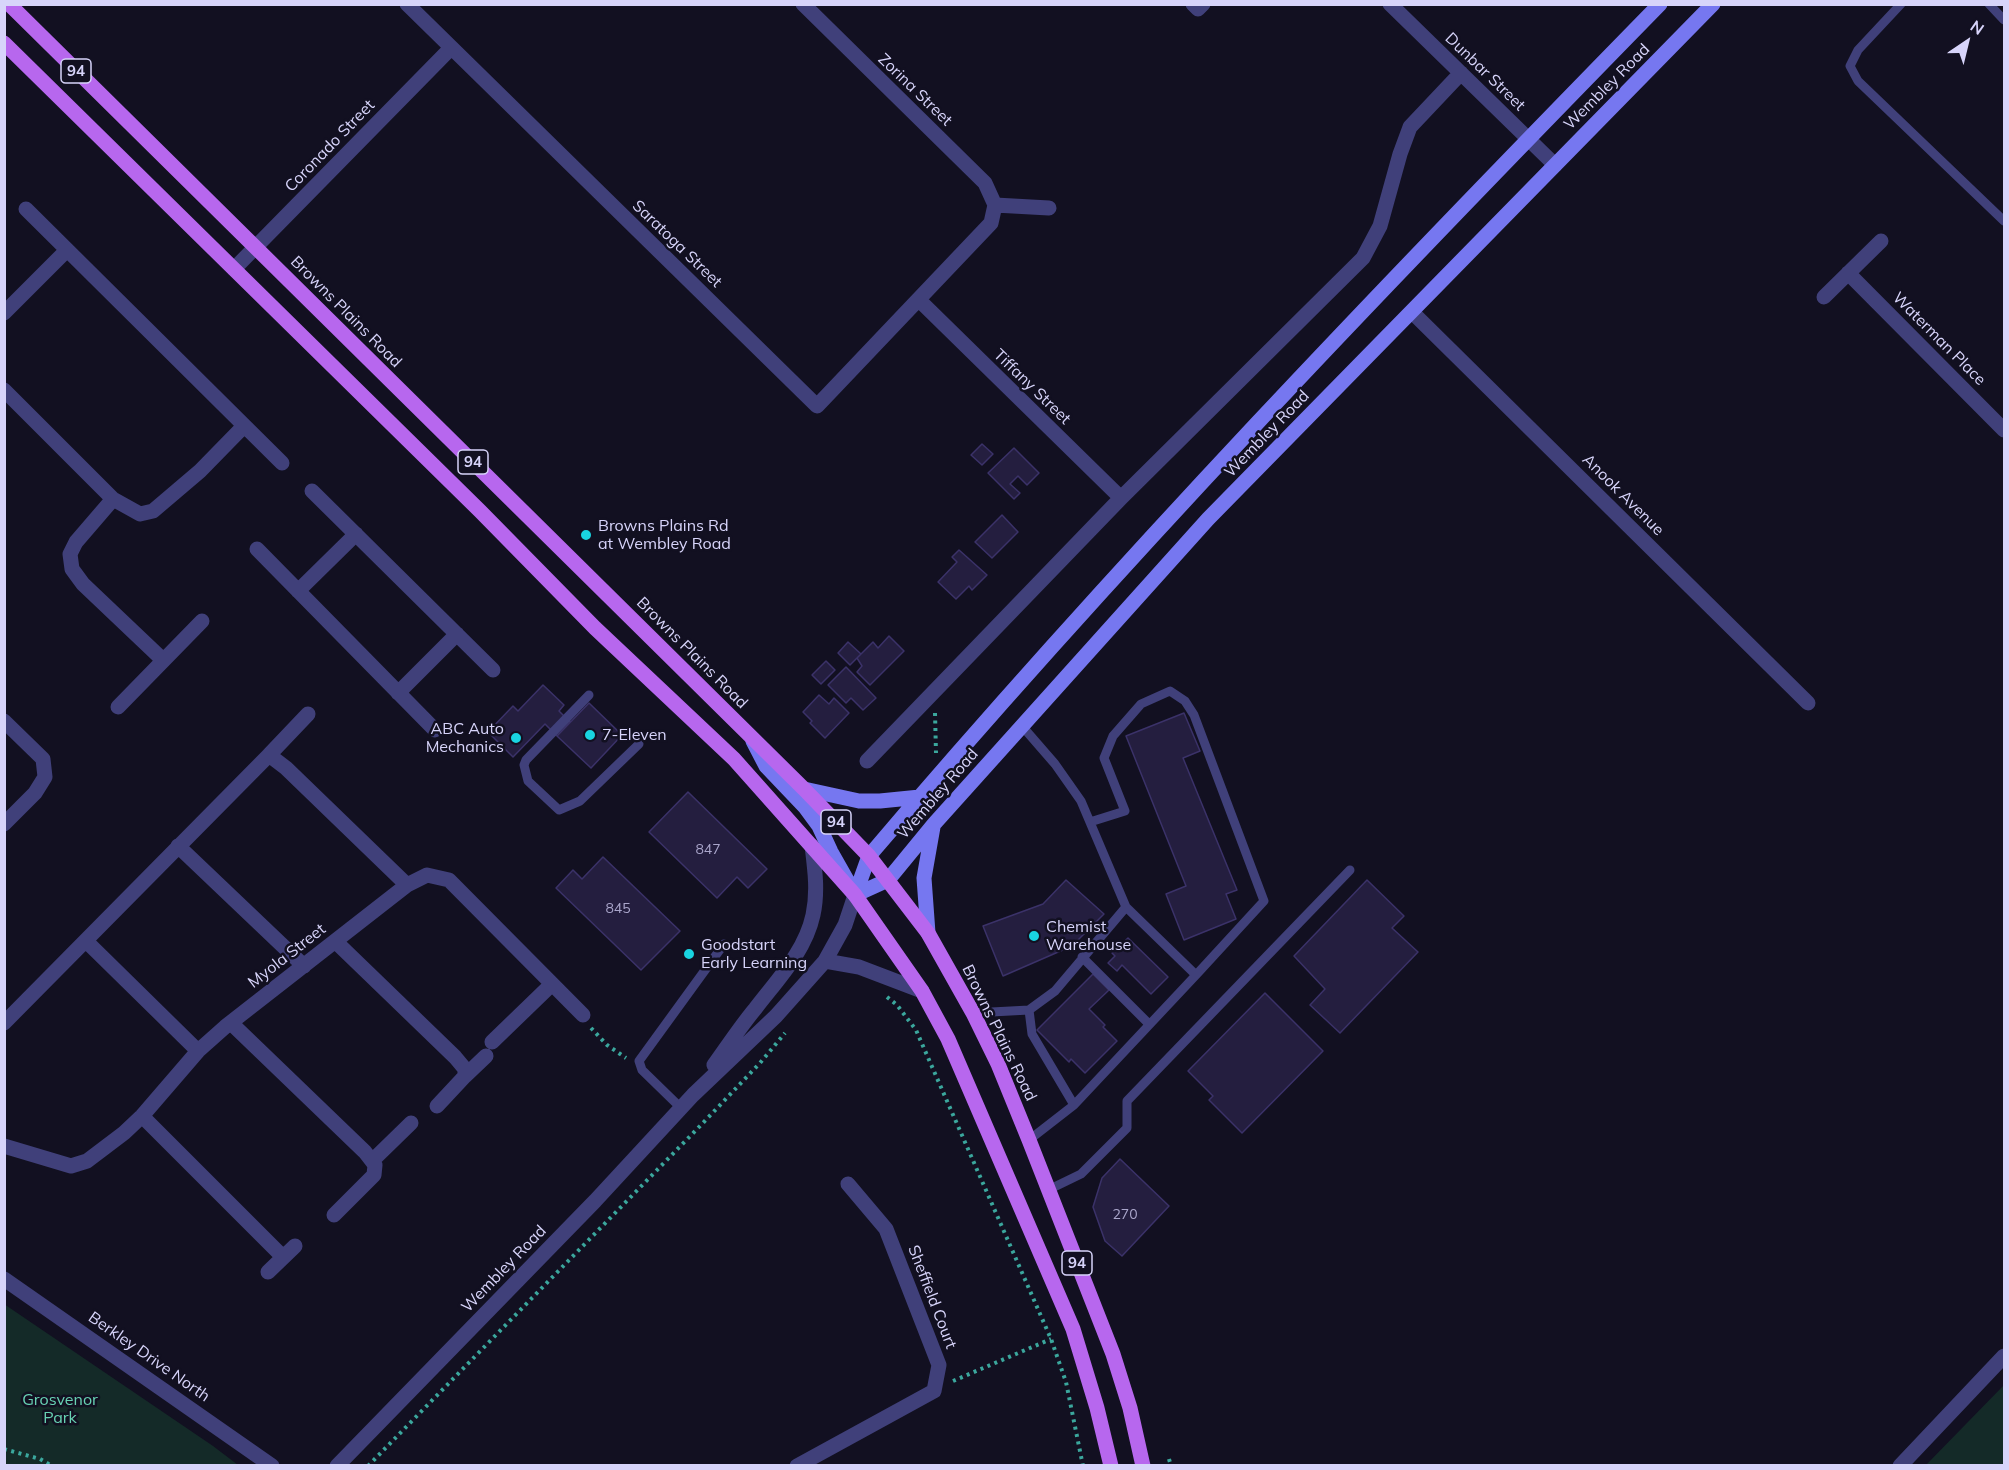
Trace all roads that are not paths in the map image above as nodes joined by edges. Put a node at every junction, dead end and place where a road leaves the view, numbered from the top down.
1 (9, 4) edge
2 (407, 4) edge
3 (803, 4) edge
4 (1193, 4) edge
5 (1203, 4) edge
6 (1390, 4) edge
7 (1660, 4) edge
8 (1713, 4) edge
9 (1901, 4) edge
10 (1989, 4) edge
11 (2004, 20) edge
12 (4, 43) edge
13 (451, 48) junction
14 (1461, 74) junction
15 (1528, 139) junction
16 (1555, 165) junction
17 (995, 206) junction
18 (1048, 208) dead end
19 (26, 209) dead end
20 (2004, 221) edge
21 (1881, 241) dead end
22 (255, 247) junction
23 (67, 250) junction
24 (234, 269) junction
25 (1848, 273) junction
26 (1824, 297) dead end
27 (919, 300) junction
28 (1412, 312) junction
29 (4, 314) edge
30 (4, 390) edge
31 (244, 426) junction
32 (2004, 430) edge
33 (282, 462) dead end
34 (312, 491) dead end
35 (1121, 498) junction
36 (113, 500) junction
37 (356, 534) junction
38 (257, 549) dead end
39 (298, 591) junction
40 (202, 621) dead end
41 (457, 634) junction
42 (163, 660) junction
43 (493, 670) dead end
44 (398, 693) junction
45 (589, 695) dead end
46 (1808, 703) dead end
47 (118, 707) dead end
48 (308, 714) dead end
49 (4, 721) edge
50 (1023, 726) junction
51 (435, 730) dead end
52 (752, 739) junction
53 (639, 744) dead end
54 (269, 755) junction
55 (867, 761) dead end
56 (804, 789) junction
57 (920, 796) junction
58 (1090, 822) junction
59 (4, 824) edge
60 (934, 824) junction
61 (178, 846) junction
62 (812, 846) junction
63 (869, 856) junction
64 (1350, 870) dead end
65 (888, 880) junction
66 (407, 885) junction
67 (855, 895) junction
68 (1126, 907) junction
69 (928, 933) junction
70 (86, 941) junction
71 (335, 941) junction
72 (724, 944) dead end
73 (1082, 957) junction
74 (825, 961) junction
75 (304, 966) junction
76 (1196, 975) junction
77 (552, 984) junction
78 (922, 991) junction
79 (1029, 1010) junction
80 (583, 1014) road end
81 (973, 1014) junction
82 (4, 1023) edge
83 (231, 1023) junction
84 (1149, 1024) junction
85 (198, 1051) junction
86 (465, 1076) junction
87 (693, 1095) junction
88 (1074, 1105) junction
89 (437, 1106) dead end
90 (681, 1108) junction
91 (141, 1116) junction
92 (411, 1123) dead end
93 (1029, 1140) junction
94 (4, 1146) edge
95 (372, 1161) junction
96 (848, 1184) dead end
97 (1048, 1190) junction
98 (334, 1215) dead end
99 (268, 1272) dead end
100 (4, 1279) edge
101 (2004, 1356) edge
102 (272, 1466) edge
103 (337, 1466) edge
104 (797, 1466) edge
105 (1112, 1466) edge
106 (1143, 1466) edge
107 (1900, 1466) edge

1 - 22 main road, Browns Plains Road / 94
2 - 13 street, Saratoga Street
3 - 17 street, Zorina Street
4 - 5 street
6 - 14 street, Dunbar Street
7 - 15 main road, Wembley Road
8 - 16 main road, Wembley Road
9 - 20 lane
10 - 11 lane
12 - 24 main road, 94
13 - 22 street, Coronado Street
13 - 27 street, Saratoga Street
14 - 15 street, Dunbar Street
14 - 35 street
15 - 16 street, Dunbar Street
15 - 57 main road, Wembley Road
16 - 28 main road, Wembley Road
17 - 18 street
17 - 27 street
19 - 23 street
21 - 25 street
22 - 24 street, Coronado Street
22 - 52 main road, Browns Plains Road / 94
23 - 29 street
23 - 31 street
24 - 62 main road, 94
25 - 26 street
25 - 32 street, Waterman Place
27 - 35 street, Tiffany Street
28 - 46 street, Anook Avenue
28 - 50 main road, Wembley Road
30 - 36 street
31 - 33 street
31 - 36 street
34 - 37 street
35 - 55 street
36 - 42 street
37 - 39 street
37 - 41 street
38 - 39 street
39 - 44 street
40 - 42 street
41 - 43 street
41 - 44 street
42 - 47 street
44 - 51 street
45 - 53 lane
48 - 54 street
49 - 59 street
50 - 58 lane
50 - 60 main road, Wembley Road
52 - 56 main road, Browns Plains Road / 94
52 - 67 main road
54 - 61 street
54 - 66 street
56 - 57 main road
56 - 63 main road, Browns Plains Road / 94
57 - 63 main road, Wembley Road
58 - 68 lane
58 - 76 lane
60 - 65 main road, Wembley Road
60 - 69 main road
61 - 70 street
61 - 75 street
62 - 67 main road, 94
62 - 87 street, Wembley Road
63 - 65 main road, Browns Plains Road / 94
63 - 67 main road, Wembley Road
64 - 97 lane
65 - 67 main road, Wembley Road
65 - 69 main road, Browns Plains Road / 94
66 - 71 street, Myola Street
66 - 77 street, Myola Street
67 - 74 street, Wembley Road
67 - 78 main road, 94
68 - 73 lane
68 - 76 lane
69 - 81 main road, Browns Plains Road / 94
70 - 82 street
70 - 85 street
71 - 75 street, Myola Street
71 - 86 street
72 - 90 lane
73 - 79 lane
73 - 84 lane
74 - 78 street
74 - 87 street, Wembley Road
75 - 83 street, Myola Street
76 - 84 lane
77 - 80 street, Myola Street
77 - 86 street
78 - 105 main road, 94
79 - 81 lane
79 - 88 lane
81 - 93 main road, Browns Plains Road / 94
83 - 85 street, Myola Street
83 - 95 street
84 - 88 lane
85 - 91 street, Myola Street
86 - 89 street
87 - 90 street, Wembley Road
88 - 93 lane
90 - 103 street, Wembley Road
91 - 94 street, Myola Street
91 - 99 street
92 - 95 street
93 - 97 main road, Browns Plains Road / 94
95 - 98 street
96 - 104 street, Sheffield Court
97 - 106 main road, Browns Plains Road / 94
100 - 102 street, Berkley Drive North
101 - 107 street

